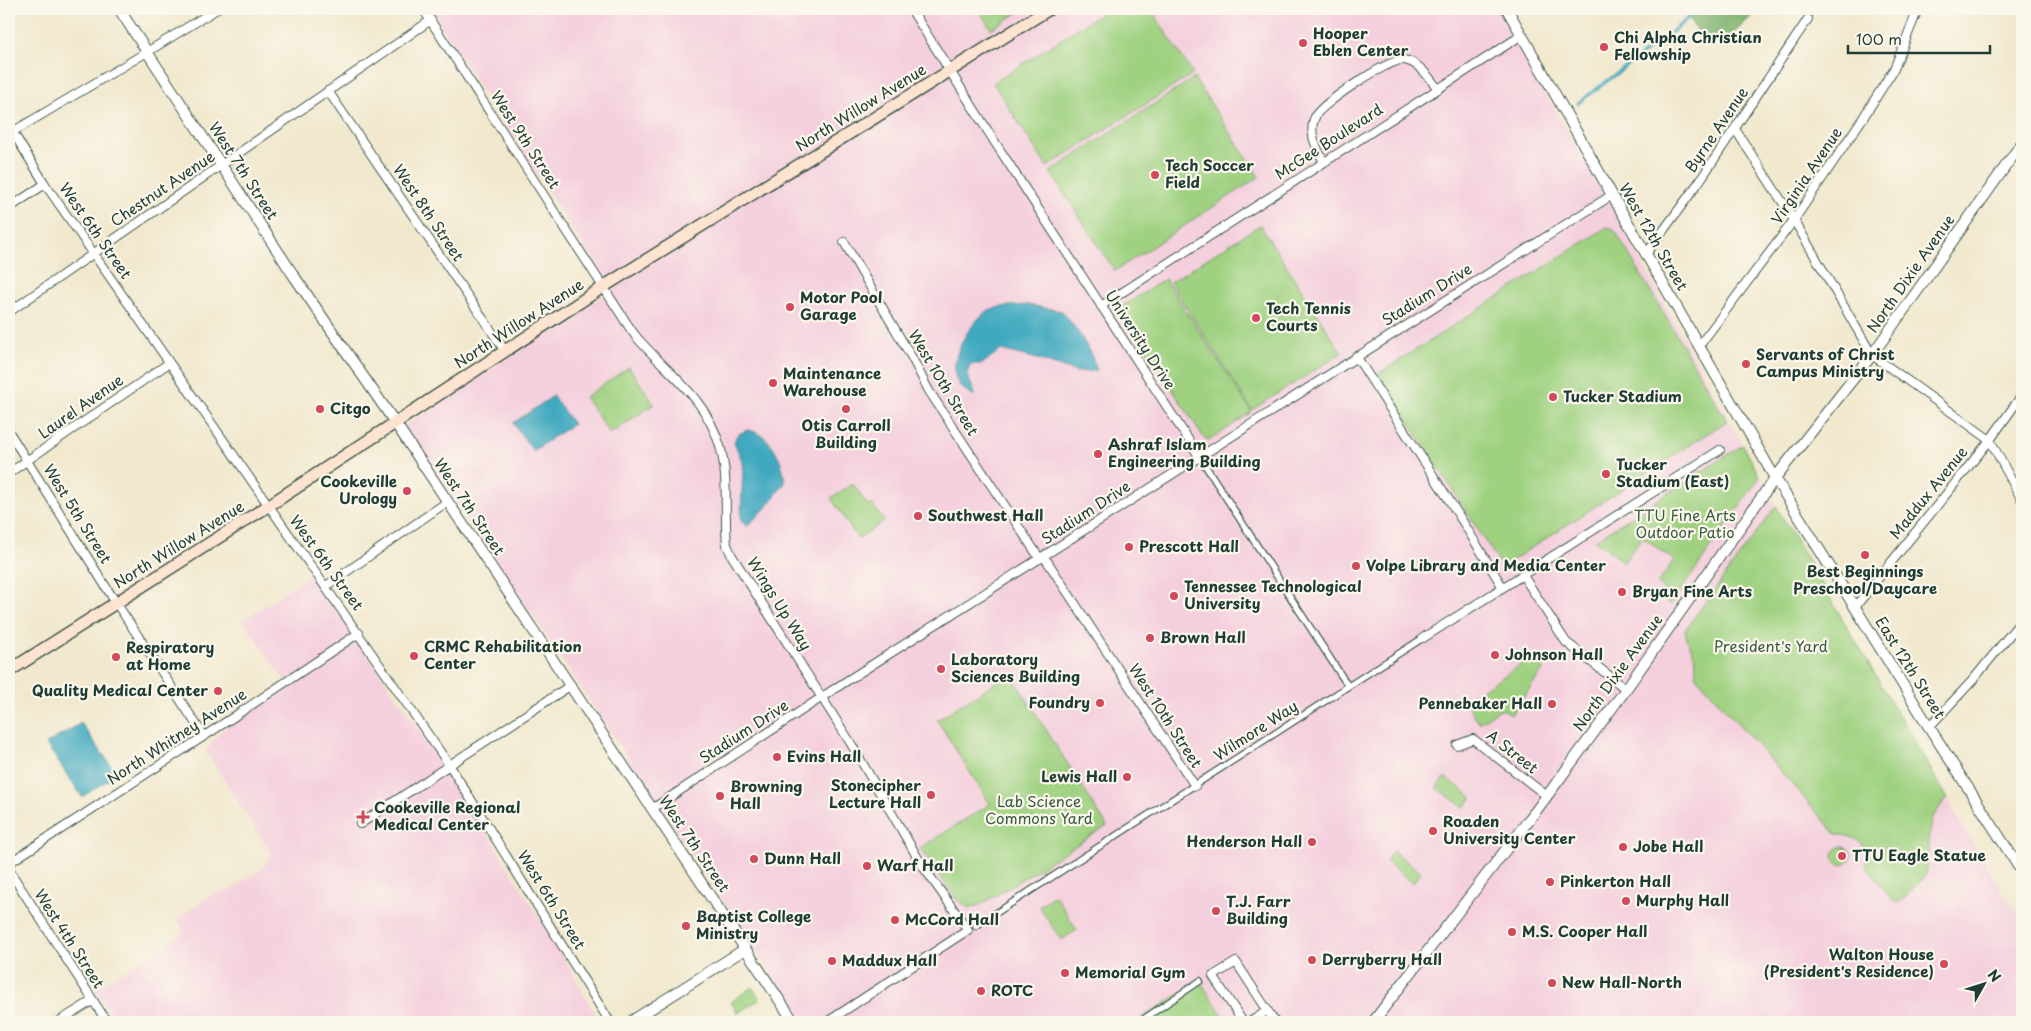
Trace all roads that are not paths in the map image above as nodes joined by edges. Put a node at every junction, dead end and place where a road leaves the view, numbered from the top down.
1 (119, 9) edge
2 (216, 9) edge
3 (423, 9) edge
4 (910, 9) edge
5 (1049, 9) edge
6 (1507, 9) edge
7 (1918, 9) edge
8 (431, 20) junction
9 (1808, 20) dead end
10 (1522, 35) junction
11 (148, 52) junction
12 (950, 71) junction
13 (1438, 88) junction
14 (328, 90) junction
15 (1735, 129) junction
16 (10, 131) edge
17 (2022, 143) edge
18 (1324, 162) junction
19 (222, 165) junction
20 (45, 184) junction
21 (1612, 195) junction
22 (9, 208) edge
23 (1794, 220) junction
24 (844, 242) dead end
25 (94, 253) junction
26 (1646, 254) junction
27 (603, 287) junction
28 (1101, 306) junction
29 (9, 312) edge
30 (1699, 346) junction
31 (505, 351) junction
32 (1872, 354) junction
33 (1356, 356) junction
34 (170, 363) junction
35 (2022, 395) edge
36 (396, 424) junction
37 (9, 432) edge
38 (1990, 440) junction
39 (1720, 450) dead end
40 (1199, 456) junction
41 (27, 461) junction
42 (9, 473) edge
43 (1776, 478) junction
44 (2022, 500) edge
45 (447, 502) junction
46 (268, 506) junction
47 (1044, 560) junction
48 (1522, 574) junction
49 (326, 586) junction
50 (1502, 586) junction
51 (116, 602) junction
52 (1855, 607) junction
53 (2022, 620) edge
54 (359, 633) junction
55 (1423, 638) joint
56 (9, 671) edge
57 (570, 685) junction
58 (1348, 686) junction
59 (1626, 689) junction
60 (822, 697) junction
61 (1929, 728) junction
62 (204, 736) junction
63 (1458, 745) dead end
64 (450, 766) junction
65 (1195, 786) junction
66 (1547, 796) junction
67 (652, 809) junction
68 (360, 824) dead end
69 (9, 863) edge
70 (9, 870) edge
71 (2022, 872) edge
72 (976, 926) dead end
73 (745, 949) junction
74 (1200, 981) dead end
75 (92, 1001) junction
76 (1267, 1011) junction
77 (58, 1022) edge
78 (106, 1022) edge
79 (610, 1022) edge
80 (630, 1022) edge
81 (794, 1022) edge
82 (827, 1022) edge
83 (1139, 1022) edge
84 (1243, 1022) edge
85 (1250, 1022) edge
86 (1275, 1022) edge
87 (1373, 1022) edge

1 - 11 street, West 7th Street
2 - 11 street
3 - 8 street, West 9th Street
4 - 12 street, University Drive
5 - 12 main road, North Willow Avenue
6 - 10 street, West 12th Street
7 - 23 street, Virginia Avenue
8 - 14 street, Chestnut Avenue
8 - 27 street, West 9th Street
9 - 15 street, Byrne Avenue
10 - 13 street, McGee Boulevard
10 - 21 street, West 12th Street
11 - 16 street
11 - 19 street, West 7th Street
12 - 27 main road, North Willow Avenue
12 - 28 street, University Drive
13 - 18 street, McGee Boulevard
13 - 18 street
14 - 19 street, Chestnut Avenue
14 - 31 street, West 8th Street
15 - 23 street
15 - 26 street, Byrne Avenue
16 - 20 street, West 6th Street
17 - 32 street, North Dixie Avenue
18 - 28 street, McGee Boulevard
19 - 25 street, Chestnut Avenue
19 - 36 street, West 7th Street
20 - 22 street
20 - 25 street, West 6th Street
21 - 26 street, West 12th Street
21 - 33 street, Stadium Drive
23 - 30 street, Virginia Avenue
23 - 32 street
24 - 47 street, West 10th Street
25 - 29 street, Chestnut Avenue
25 - 34 street, West 6th Street
26 - 30 street, West 12th Street
27 - 31 main road, North Willow Avenue
27 - 60 street, Wings Up Way
28 - 40 street, University Drive
30 - 43 street, West 12th Street
31 - 36 main road, North Willow Avenue
32 - 38 street
32 - 43 street, North Dixie Avenue
33 - 40 street, Stadium Drive
33 - 50 street
34 - 41 street, Laurel Avenue
34 - 46 street, West 6th Street
35 - 38 street, Maddux Avenue
36 - 45 street, West 7th Street
36 - 46 main road, North Willow Avenue
37 - 41 street, West 5th Street
38 - 44 street
38 - 52 street, Maddux Avenue
39 - 48 street
40 - 47 street, Stadium Drive
40 - 58 street, University Drive
41 - 42 street, Laurel Avenue
41 - 51 street, West 5th Street
43 - 52 street, East 12th Street
43 - 59 street, North Dixie Avenue
45 - 49 street
45 - 57 street, West 7th Street
46 - 49 street, West 6th Street
46 - 51 main road, North Willow Avenue
47 - 60 street, Stadium Drive
47 - 65 street, West 10th Street
48 - 50 street
48 - 59 street
49 - 54 street, West 6th Street
50 - 55 street
51 - 56 main road, North Willow Avenue
51 - 62 street, West 5th Street
52 - 61 street, East 12th Street
53 - 61 street
54 - 62 street, North Whitney Avenue
54 - 64 street, West 6th Street
55 - 58 street, Wilmore Way
57 - 64 street
57 - 67 street, West 7th Street
58 - 65 street, Wilmore Way
59 - 66 street, North Dixie Avenue
60 - 67 street, Stadium Drive
60 - 82 street, Wings Up Way
61 - 71 street, East 12th Street
62 - 69 street, North Whitney Avenue
63 - 66 street, A Street
64 - 68 street
64 - 79 street, West 6th Street
65 - 72 street, Wilmore Way
66 - 87 street, North Dixie Avenue
67 - 73 street, West 7th Street
70 - 75 street, West 4th Street
73 - 80 street
73 - 81 street, West 7th Street
74 - 83 street
75 - 77 street
75 - 78 street, West 4th Street
76 - 84 street
76 - 85 street
76 - 86 street

